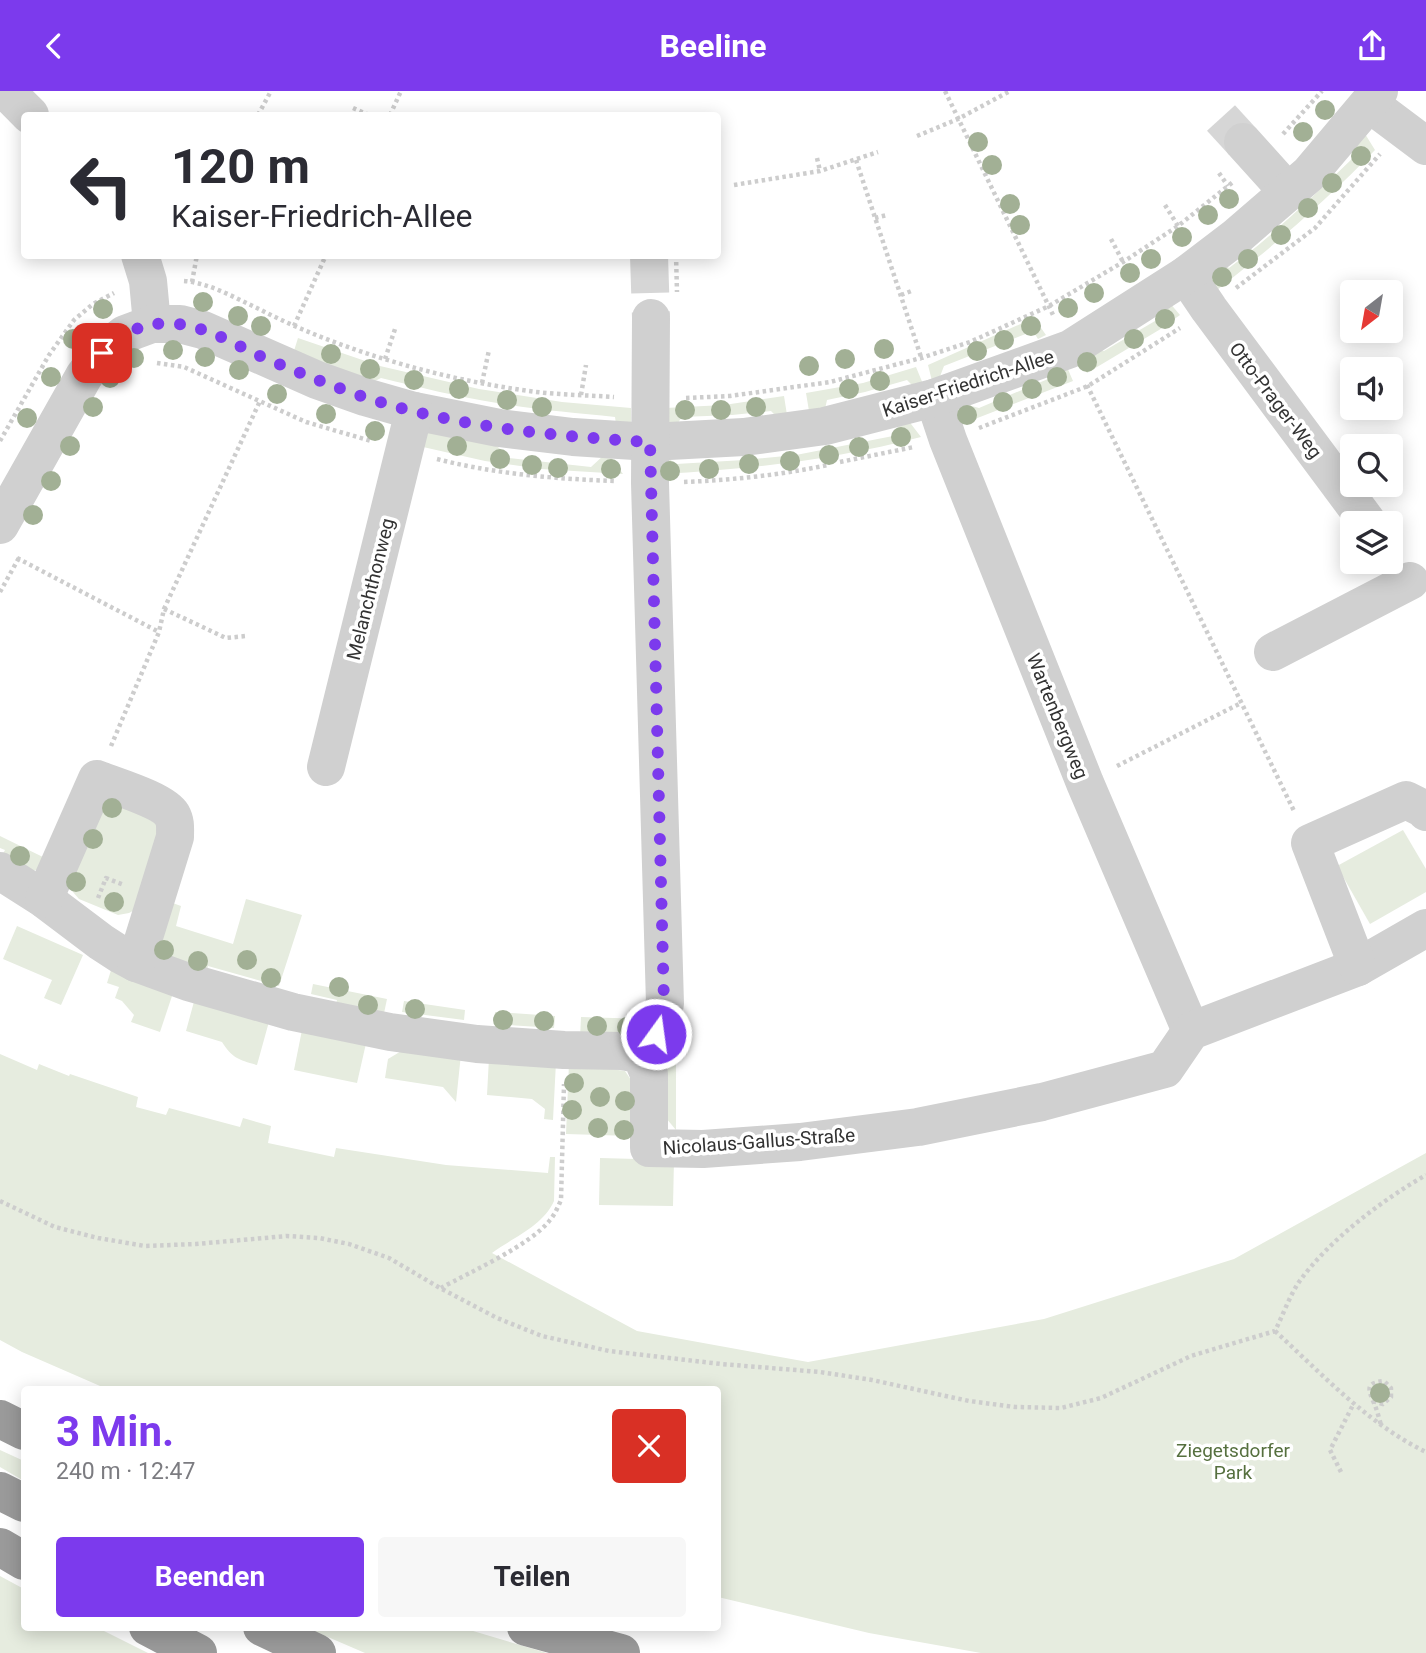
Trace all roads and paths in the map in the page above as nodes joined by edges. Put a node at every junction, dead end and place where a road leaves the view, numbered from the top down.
1 (6, 91) edge
2 (271, 91) edge
3 (401, 91) edge
4 (945, 91) edge
5 (1010, 91) edge
6 (1374, 97) edge
7 (353, 109) dead end
8 (27, 112) edge
9 (260, 112) edge
10 (361, 112) edge
11 (391, 112) edge
12 (958, 119) junction
13 (917, 136) dead end
14 (1414, 137) edge
15 (1243, 142) tunnel mouth
16 (878, 152) dead end
17 (817, 158) dead end
18 (856, 160) junction
19 (1214, 167) dead end
20 (820, 171) junction
21 (734, 185) dead end
22 (1228, 186) dead end
23 (1288, 192) junction
24 (1165, 205) dead end
25 (887, 215) dead end
26 (875, 218) junction
27 (1178, 226) dead end
28 (1111, 239) dead end
29 (196, 259) edge
30 (324, 259) edge
31 (1123, 262) dead end
32 (148, 264) edge
33 (1186, 275) junction
34 (192, 282) dead end
35 (914, 290) dead end
36 (901, 295) junction
37 (1209, 309) junction
38 (651, 318) tunnel mouth
39 (152, 324) junction
40 (396, 325) dead end
41 (1070, 349) junction
42 (489, 350) dead end
43 (921, 358) dead end
44 (385, 359) dead end
45 (154, 363) dead end
46 (277, 363) junction
47 (586, 365) dead end
48 (482, 383) dead end
49 (1088, 386) junction
50 (581, 395) dead end
51 (934, 398) junction
52 (260, 401) junction
53 (414, 411) junction
54 (948, 440) junction
55 (650, 442) junction
56 (404, 450) junction
57 (650, 483) junction
58 (9, 484) edge
59 (1359, 511) edge
60 (11, 542) edge
61 (19, 558) junction
62 (1409, 568) edge
63 (0, 591) edge
64 (164, 609) junction
65 (159, 632) junction
66 (246, 636) dead end
67 (1273, 652) dead end
68 (1241, 703) junction
69 (327, 767) dead end
70 (97, 779) junction
71 (1085, 783) junction
72 (1426, 812) edge
73 (1310, 843) junction
74 (0, 871) edge
75 (44, 899) junction
76 (1426, 928) edge
77 (136, 963) junction
78 (1358, 967) junction
79 (1191, 1031) junction
80 (565, 1049) junction
81 (642, 1058) junction
82 (1426, 1175) edge
83 (0, 1202) edge
84 (440, 1288) junction
85 (1275, 1331) junction
86 (1373, 1401) junction
87 (1354, 1403) junction
88 (0, 1419) edge
89 (1382, 1426) junction
90 (21, 1430) edge
91 (1426, 1452) edge
92 (1341, 1472) dead end
93 (0, 1491) edge
94 (21, 1502) edge
95 (0, 1547) edge
96 (21, 1559) edge
97 (156, 1631) edge
98 (270, 1631) edge
99 (541, 1631) edge
100 (198, 1653) edge
101 (317, 1653) edge
102 (621, 1653) edge

1 - 8 street
2 - 9 path
3 - 11 path
4 - 12 path
5 - 12 path
6 - 14 street
6 - 23 street, Kaiser-Friedrich-Allee
7 - 10 path
12 - 13 path
12 - 41 path
14 - 37 path
15 - 23 street
16 - 18 path
17 - 20 path
18 - 20 path
18 - 26 path
19 - 22 path
20 - 21 path
23 - 33 street, Kaiser-Friedrich-Allee
24 - 27 path
25 - 26 path
26 - 36 path
28 - 31 path
29 - 34 path
30 - 46 path
32 - 39 street
33 - 37 street, Otto-Prager-Weg
33 - 41 street, Kaiser-Friedrich-Allee
35 - 36 path
36 - 43 path
37 - 49 path
37 - 59 street, Otto-Prager-Weg
38 - 55 street
39 - 46 street, Kaiser-Friedrich-Allee
39 - 58 street, Kaiser-Friedrich-Allee
40 - 44 path
41 - 49 path
41 - 51 street, Kaiser-Friedrich-Allee
42 - 48 path
45 - 52 path
46 - 52 path
46 - 53 street, Kaiser-Friedrich-Allee
47 - 50 path
49 - 54 path
49 - 68 path
51 - 54 street, Wartenbergweg
51 - 55 street, Kaiser-Friedrich-Allee
52 - 56 path
52 - 64 path
53 - 55 street, Kaiser-Friedrich-Allee
53 - 56 street, Melanchthonweg
54 - 57 path
54 - 71 street, Wartenbergweg
55 - 57 street
56 - 57 path
56 - 69 street, Melanchthonweg
57 - 81 street
58 - 60 street, Kaiser-Friedrich-Allee
60 - 61 path
60 - 61 path
61 - 63 path
61 - 65 path
62 - 67 street
64 - 65 path
64 - 66 path
65 - 70 path
68 - 71 path
68 - 73 path
70 - 75 street
70 - 77 street
71 - 79 street, Wartenbergweg
72 - 73 street
73 - 78 street
74 - 75 street
75 - 77 street
76 - 78 street
77 - 80 street
78 - 79 street
79 - 81 street, Nicolaus-Gallus-Straße
80 - 81 street
80 - 84 path
82 - 85 path
83 - 84 path
84 - 85 path
85 - 87 path
86 - 86 path
86 - 89 path
87 - 89 path
87 - 92 path
88 - 90 highway
89 - 91 path
93 - 94 highway
95 - 96 highway
97 - 100 highway
98 - 101 highway
99 - 102 highway

